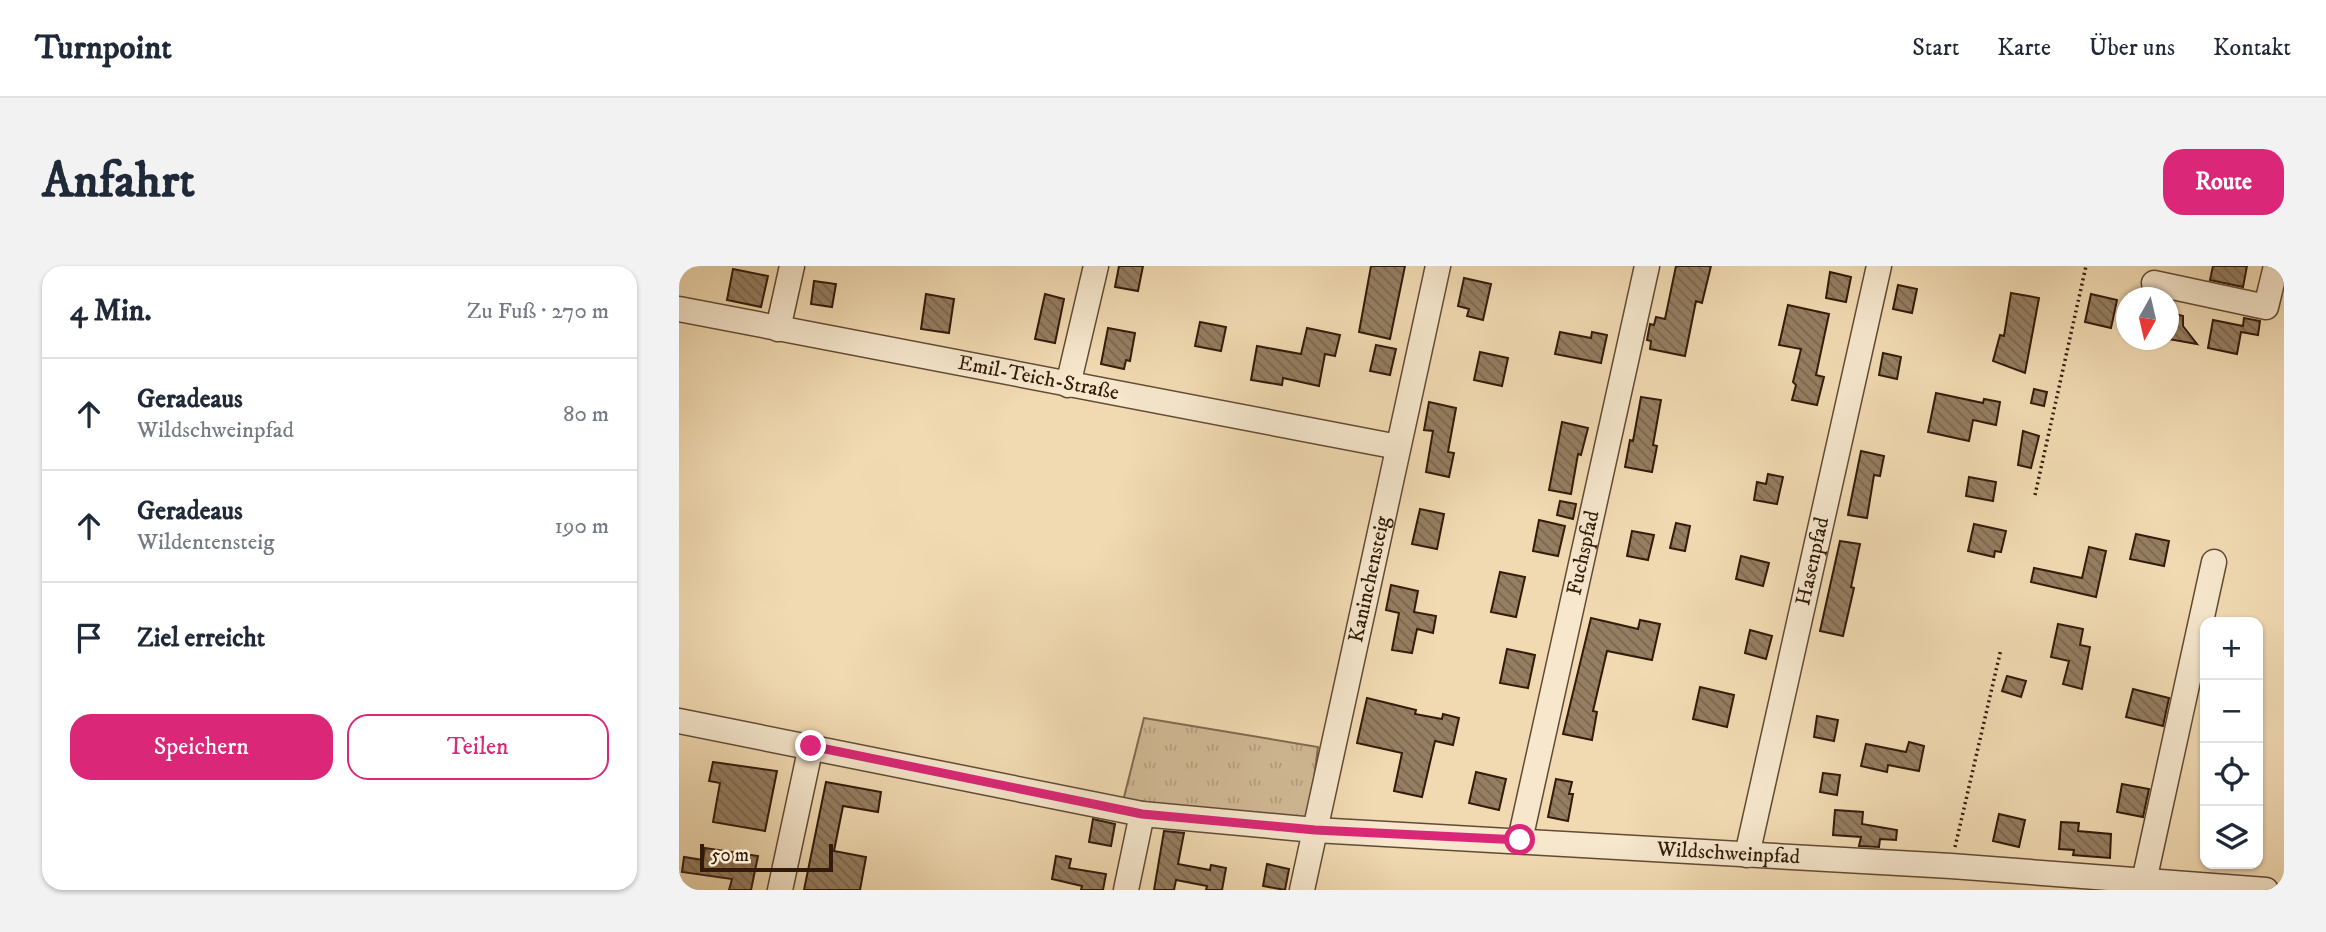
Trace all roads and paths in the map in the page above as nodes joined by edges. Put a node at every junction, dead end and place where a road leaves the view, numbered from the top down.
1 (792, 266) edge
2 (1096, 266) edge
3 (1439, 266) edge
4 (1647, 266) edge
5 (1879, 266) edge
6 (2086, 266) edge
7 (2276, 266) edge
8 (2154, 284) dead end
9 (679, 309) edge
10 (778, 329) junction
11 (1068, 385) junction
12 (1398, 447) junction
13 (2035, 495) dead end
14 (2214, 562) dead end
15 (2001, 649) dead end
16 (679, 721) edge
17 (811, 746) junction
18 (1142, 814) junction
19 (1315, 830) junction
20 (1520, 840) junction
21 (1747, 856) junction
22 (1951, 866) junction
23 (2144, 881) junction
24 (780, 890) edge
25 (1126, 890) edge
26 (1302, 890) edge
27 (2266, 890) edge

1 - 10 street
2 - 11 street
3 - 12 street, Kaninchensteig
4 - 20 street, Fuchspfad
5 - 21 street, Hasenpfad
6 - 13 path
7 - 8 street
9 - 10 street, Emil-Teich-Straße
10 - 11 street, Emil-Teich-Straße
11 - 12 street, Emil-Teich-Straße
12 - 19 street, Kaninchensteig
14 - 23 street
15 - 22 path
16 - 17 street, Wildschweinpfad
17 - 18 street, Wildschweinpfad
17 - 24 street
18 - 19 street, Wildschweinpfad
18 - 25 street
19 - 20 street, Wildschweinpfad
19 - 26 street, Kaninchensteig
20 - 21 street, Wildschweinpfad
21 - 22 street, Wildschweinpfad
22 - 23 street, Wildschweinpfad
23 - 27 street, Wildschweinpfad

